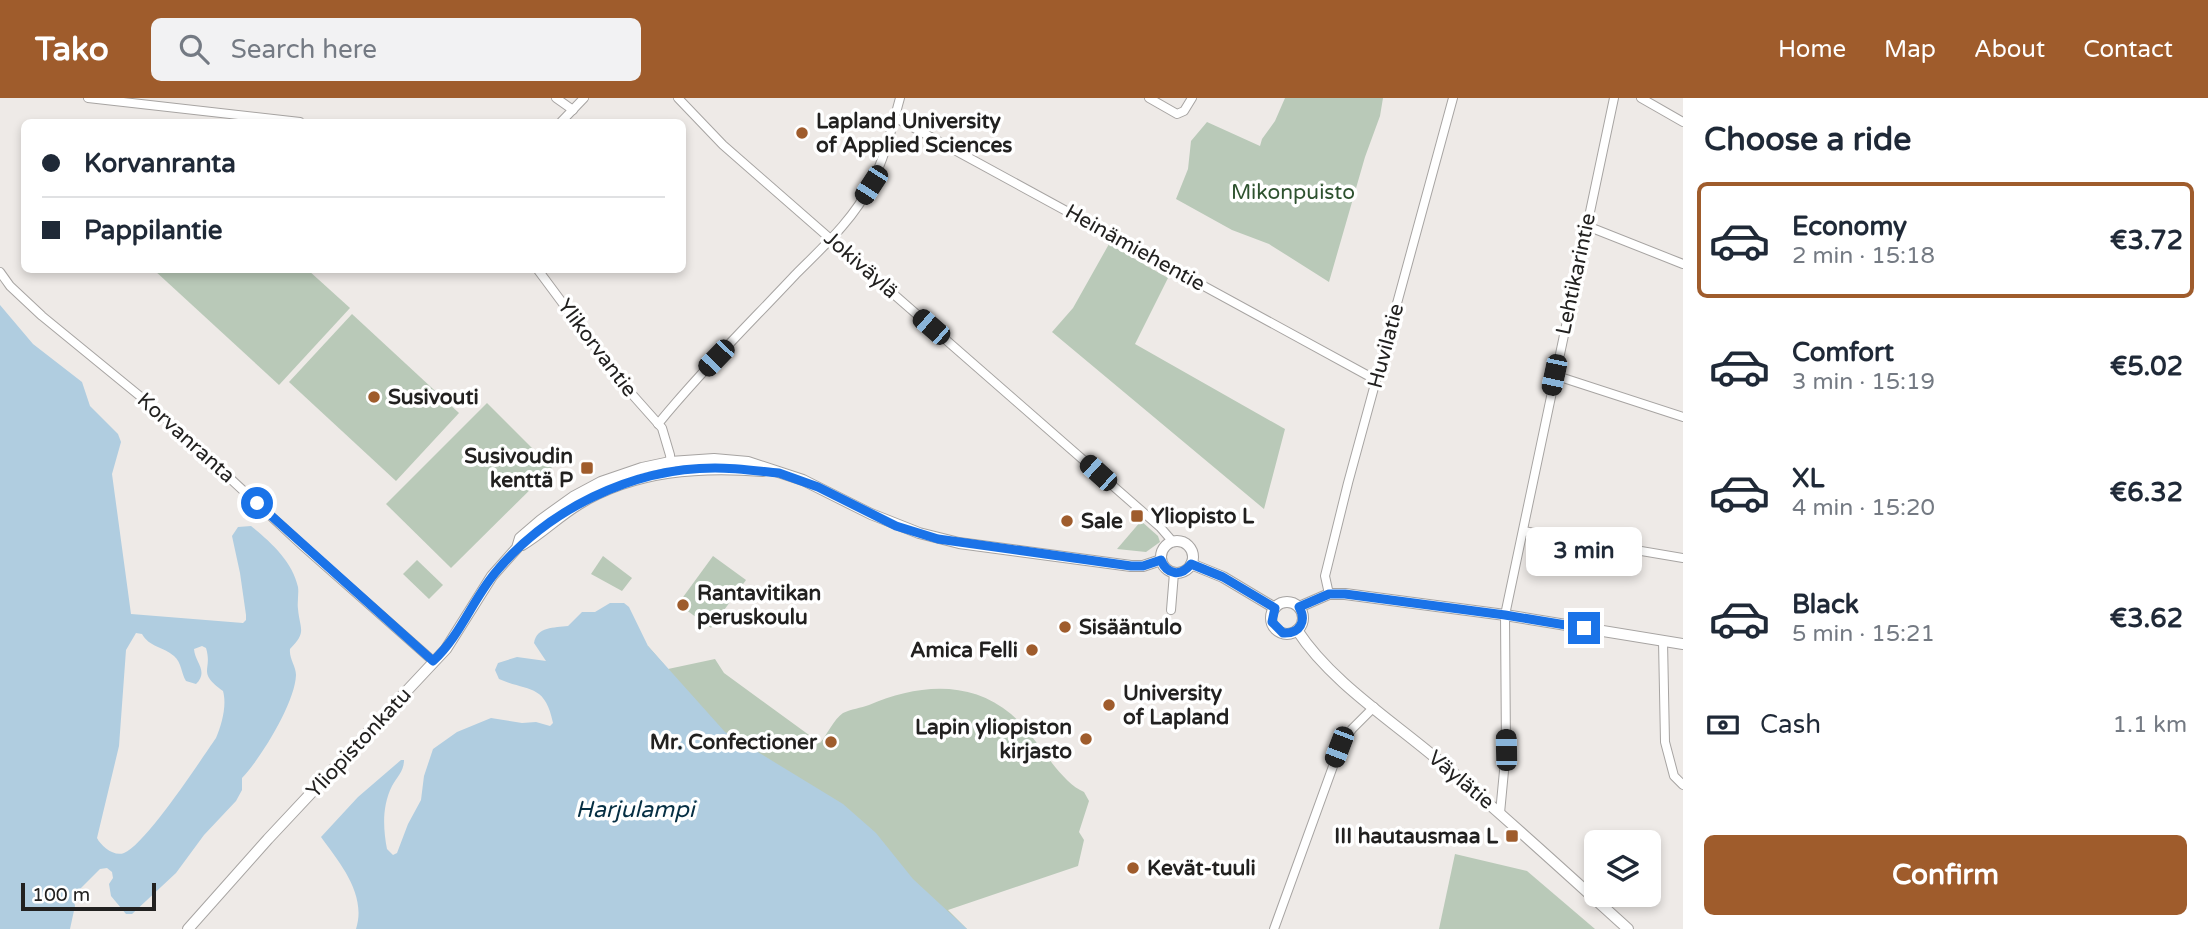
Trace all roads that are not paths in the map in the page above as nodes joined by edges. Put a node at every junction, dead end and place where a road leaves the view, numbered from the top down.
1 (88, 98) edge
2 (556, 98) edge
3 (584, 98) edge
4 (678, 98) edge
5 (900, 98) edge
6 (1149, 98) edge
7 (1192, 98) edge
8 (1453, 98) edge
9 (1614, 98) edge
10 (1641, 98) edge
11 (573, 110) junction
12 (894, 117) junction
13 (274, 119) edge
14 (564, 119) edge
15 (1683, 122) edge
16 (1587, 226) junction
17 (831, 238) junction
18 (1683, 264) edge
19 (0, 272) edge
20 (540, 273) edge
21 (1554, 375) junction
22 (1376, 380) junction
23 (1683, 417) edge
24 (658, 424) junction
25 (671, 467) junction
26 (1523, 531) junction
27 (1173, 542) junction
28 (1683, 558) edge
29 (1161, 560) junction
30 (1191, 564) junction
31 (1174, 573) junction
32 (1329, 594) junction
33 (1299, 607) junction
34 (1275, 608) junction
35 (1171, 610) dead end
36 (1505, 615) junction
37 (1297, 630) junction
38 (1663, 641) junction
39 (1683, 644) edge
40 (433, 661) junction
41 (1374, 707) junction
42 (1683, 785) edge
43 (1500, 813) junction
44 (1623, 927) edge
45 (188, 929) edge
46 (1274, 929) edge

1 - 13 street
2 - 11 street
3 - 11 street
4 - 17 street, Jokiväylä
5 - 12 street
6 - 7 street
8 - 22 street, Huvilatie
9 - 16 street, Lehtikarintie
10 - 15 street
11 - 14 street
12 - 17 street
12 - 22 street, Heinämiehentie
16 - 18 street
16 - 21 street, Lehtikarintie
17 - 24 street
17 - 27 street, Jokiväylä
19 - 40 street, Korvanranta
20 - 24 street, Ylikorvantie
21 - 23 street
21 - 26 street, Lehtikarintie
22 - 32 street, Huvilatie
24 - 25 street
25 - 29 street, Yliopistonkatu
25 - 40 street, Yliopistonkatu
26 - 28 street
26 - 36 street, Lehtikarintie
27 - 29 street
27 - 30 street
29 - 31 street
30 - 31 street
30 - 34 street
31 - 35 street
32 - 33 street
32 - 36 street
33 - 34 street
33 - 37 street
34 - 37 street
36 - 38 street
36 - 43 street, Lehtikarintie
37 - 41 street, Väylätie
38 - 39 street
38 - 42 street
40 - 45 street, Yliopistonkatu
41 - 43 street, Väylätie
41 - 46 street
43 - 44 street, Väylätie

